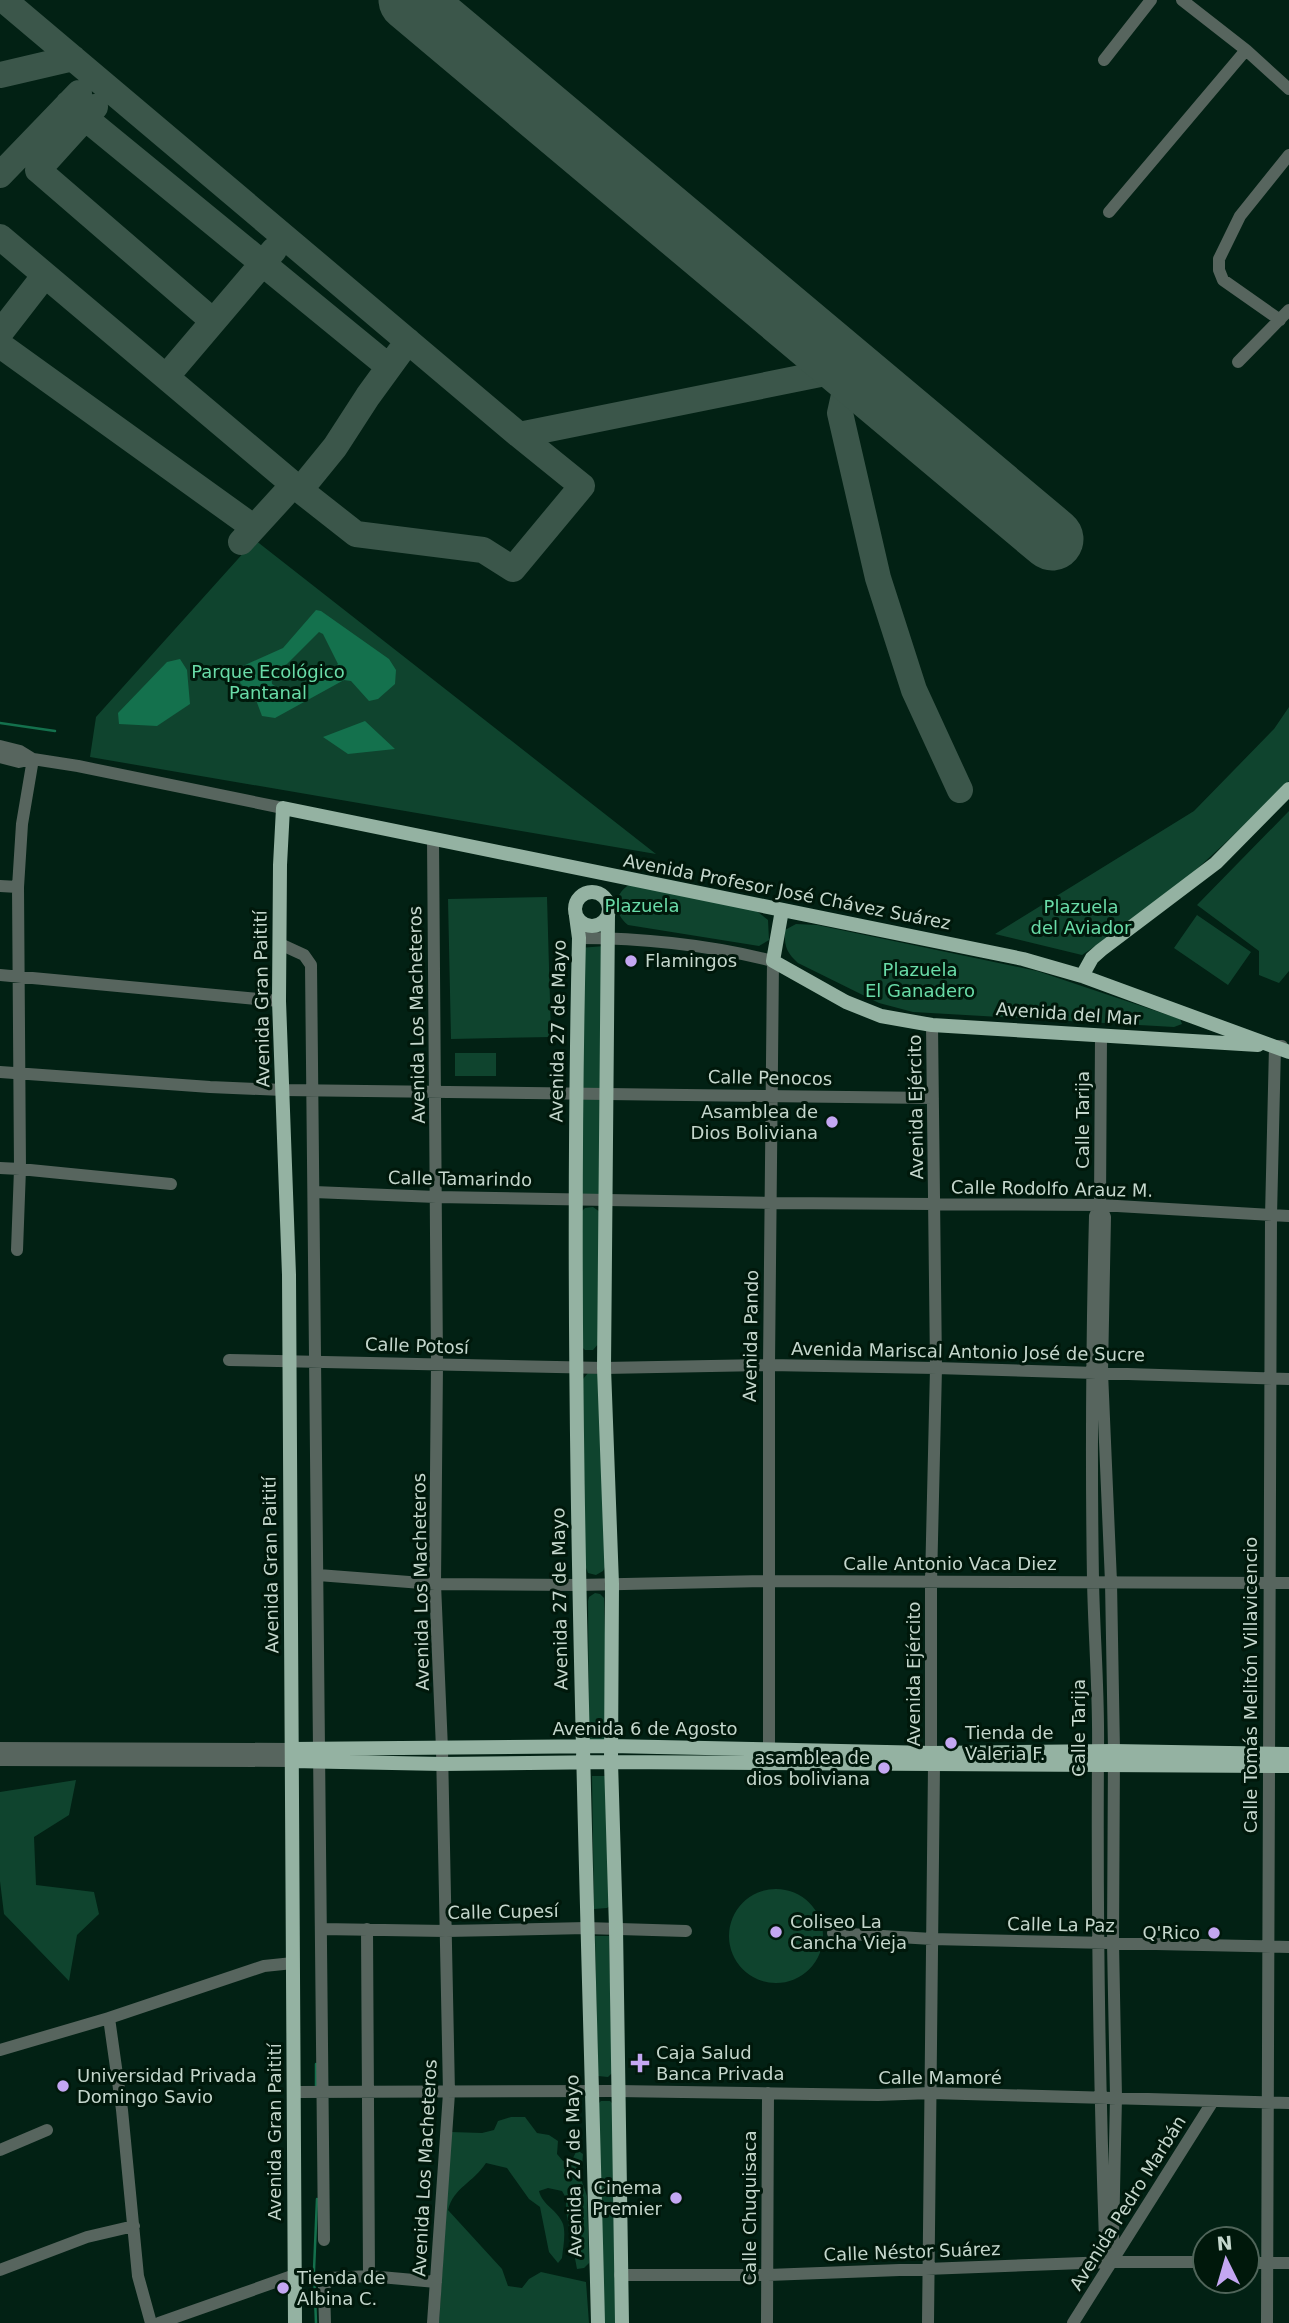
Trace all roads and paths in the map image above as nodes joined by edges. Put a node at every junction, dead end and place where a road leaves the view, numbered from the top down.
1 (1151, 0) edge
2 (1182, 0) edge
3 (1246, 50) junction
4 (1104, 60) dead end
5 (1289, 89) edge
6 (1289, 155) edge
7 (1109, 212) dead end
8 (1289, 310) edge
9 (1280, 320) junction
10 (1238, 362) dead end
11 (0, 746) edge
12 (0, 757) edge
13 (33, 760) junction
14 (1289, 789) edge
15 (283, 808) junction
16 (433, 839) junction
17 (594, 873) junction
18 (0, 886) edge
19 (18, 887) junction
20 (591, 892) junction
21 (782, 910) junction
22 (608, 914) junction
23 (576, 916) junction
24 (579, 938) junction
25 (609, 938) junction
26 (280, 944) junction
27 (773, 961) junction
28 (0, 975) edge
29 (19, 976) junction
30 (1082, 976) junction
31 (279, 1001) junction
32 (1198, 1018) junction
33 (932, 1025) junction
34 (1101, 1035) junction
35 (1190, 1042) junction
36 (1282, 1046) edge
37 (1289, 1052) edge
38 (0, 1072) edge
39 (20, 1073) junction
40 (312, 1089) junction
41 (283, 1090) junction
42 (436, 1091) junction
43 (576, 1092) junction
44 (606, 1094) junction
45 (772, 1095) junction
46 (933, 1098) junction
47 (0, 1168) edge
48 (20, 1169) junction
49 (171, 1184) dead end
50 (314, 1192) junction
51 (436, 1197) junction
52 (577, 1198) junction
53 (604, 1200) junction
54 (772, 1203) junction
55 (935, 1205) junction
56 (1100, 1205) junction
57 (1271, 1216) junction
58 (1289, 1216) edge
59 (17, 1250) dead end
60 (288, 1359) junction
61 (229, 1360) dead end
62 (316, 1360) junction
63 (437, 1364) junction
64 (769, 1365) junction
65 (576, 1367) junction
66 (604, 1368) junction
67 (936, 1368) junction
68 (1096, 1372) junction
69 (1270, 1378) junction
70 (1289, 1379) edge
71 (318, 1576) junction
72 (769, 1581) junction
73 (931, 1582) junction
74 (1093, 1582) junction
75 (1111, 1582) junction
76 (1269, 1583) junction
77 (1289, 1583) edge
78 (436, 1584) junction
79 (612, 1584) junction
80 (578, 1585) junction
81 (583, 1746) junction
82 (611, 1746) junction
83 (0, 1748) edge
84 (1114, 1751) junction
85 (175, 1754) junction
86 (1289, 1754) edge
87 (292, 1755) junction
88 (318, 1755) junction
89 (442, 1756) junction
90 (769, 1756) junction
91 (1098, 1758) junction
92 (933, 1759) junction
93 (0, 1760) edge
94 (1268, 1760) junction
95 (611, 1762) junction
96 (584, 1763) junction
97 (1289, 1766) edge
98 (1112, 1767) junction
99 (586, 1928) junction
100 (616, 1928) junction
101 (321, 1929) junction
102 (367, 1929) junction
103 (446, 1931) junction
104 (686, 1931) dead end
105 (833, 1933) dead end
106 (932, 1939) junction
107 (1112, 1943) junction
108 (1097, 1944) junction
109 (1269, 1947) junction
110 (1289, 1947) edge
111 (293, 1963) junction
112 (108, 2018) junction
113 (0, 2050) edge
114 (592, 2091) junction
115 (617, 2091) junction
116 (296, 2092) junction
117 (321, 2092) junction
118 (369, 2093) junction
119 (449, 2093) junction
120 (768, 2093) junction
121 (931, 2093) junction
122 (1100, 2098) junction
123 (1116, 2098) junction
124 (1213, 2101) junction
125 (1267, 2103) junction
126 (1289, 2103) edge
127 (47, 2130) dead end
128 (0, 2150) edge
129 (134, 2226) junction
130 (324, 2240) dead end
131 (1110, 2257) junction
132 (1191, 2261) edge
133 (1261, 2263) edge
134 (1268, 2263) junction
135 (1289, 2263) edge
136 (929, 2268) junction
137 (0, 2270) edge
138 (295, 2275) junction
139 (768, 2275) junction
140 (369, 2276) junction
141 (620, 2277) junction
142 (436, 2282) junction
143 (151, 2323) edge
144 (159, 2323) edge
145 (295, 2323) edge
146 (325, 2323) edge
147 (433, 2323) edge
148 (598, 2323) edge
149 (622, 2323) edge
150 (767, 2323) edge
151 (928, 2323) edge
152 (1073, 2323) edge
153 (1267, 2323) edge

1 - 4 street
2 - 3 street
3 - 5 street
3 - 7 street
6 - 9 street
8 - 9 street
9 - 10 street
11 - 13 street
12 - 13 street
13 - 15 street
13 - 19 street
14 - 30 main road
15 - 16 main road, Avenida Profesor José Chávez Suárez
15 - 26 main road, Avenida Gran Paitití
16 - 17 main road, Avenida Profesor José Chávez Suárez
16 - 42 street, Avenida Los Macheteros
17 - 20 main road
17 - 21 main road, Avenida Profesor José Chávez Suárez
18 - 19 street
19 - 29 street
20 - 22 main road
20 - 23 main road
21 - 27 main road, Avenida Pando
21 - 30 main road, Avenida Profesor José Chávez Suárez
22 - 23 main road
22 - 25 main road
23 - 24 main road, Avenida 27 de Mayo
24 - 25 street, Avenida del Mar
24 - 43 main road, Avenida 27 de Mayo
25 - 27 street, Avenida del Mar
25 - 44 main road
26 - 31 main road, Avenida Gran Paitití
26 - 40 street
27 - 33 main road, Avenida del Mar
27 - 45 street, Avenida Pando
28 - 29 street
29 - 31 street
29 - 39 street
30 - 32 main road, Avenida Profesor José Chávez Suárez
31 - 41 main road, Avenida Gran Paitití
32 - 35 main road
32 - 36 main road, Avenida Profesor José Chávez Suárez
33 - 34 main road, Avenida del Mar
33 - 46 street, Avenida Ejército
34 - 35 main road, Avenida del Mar
34 - 56 street, Calle Tarija
35 - 36 main road, Avenida del Mar
36 - 37 main road, Avenida Profesor José Chávez Suárez
36 - 57 street, Calle Tomás Melitón Villavicencio
38 - 39 street, Calle Penocos
39 - 41 street, Calle Penocos
39 - 48 street
40 - 41 street, Calle Penocos
40 - 42 street, Calle Penocos
40 - 50 street
41 - 60 main road, Avenida Gran Paitití
42 - 43 street, Calle Penocos
42 - 51 street, Avenida Los Macheteros
43 - 44 street, Calle Penocos
43 - 52 main road, Avenida 27 de Mayo
44 - 45 street, Calle Penocos
44 - 53 main road
45 - 46 street, Calle Penocos
45 - 54 street, Avenida Pando
46 - 55 street, Avenida Ejército
47 - 48 street
48 - 49 street
48 - 59 street
50 - 51 street, Calle Tamarindo
50 - 62 street
51 - 52 street, Calle Tamarindo
51 - 63 street, Avenida Los Macheteros
52 - 53 street, Calle Tamarindo
52 - 65 main road, Avenida 27 de Mayo
53 - 54 street, Calle Rodolfo Arauz M.
53 - 66 main road
54 - 55 street, Calle Rodolfo Arauz M.
54 - 64 street, Avenida Pando
55 - 56 street, Calle Rodolfo Arauz M.
55 - 67 street, Avenida Ejército
56 - 57 street, Calle Rodolfo Arauz M.
56 - 68 street, Calle Tarija
57 - 58 street, Calle Rodolfo Arauz M.
57 - 69 street, Calle Tomás Melitón Villavicencio
60 - 61 street, Calle Potosí
60 - 62 street, Calle Potosí
60 - 87 main road, Avenida Gran Paitití
62 - 63 street, Calle Potosí
62 - 71 street
63 - 65 street, Calle Potosí
63 - 78 street, Avenida Los Macheteros
64 - 66 street, Avenida Mariscal Antonio José de Sucre
64 - 67 street, Avenida Mariscal Antonio José de Sucre
64 - 72 street, Avenida Pando
65 - 66 street, Calle Potosí
65 - 80 main road, Avenida 27 de Mayo
66 - 79 main road
67 - 68 street, Avenida Mariscal Antonio José de Sucre
67 - 73 street, Avenida Ejército
68 - 69 street, Avenida Mariscal Antonio José de Sucre
68 - 74 street, Calle Tarija
68 - 75 street, Calle Tarija
69 - 70 street, Avenida Mariscal Antonio José de Sucre
69 - 76 street, Calle Tomás Melitón Villavicencio
71 - 78 street, Calle Antonio Vaca Diez
71 - 88 street
72 - 73 street, Calle Antonio Vaca Diez
72 - 79 street, Calle Antonio Vaca Diez
72 - 90 street, Avenida Pando
73 - 74 street, Calle Antonio Vaca Diez
73 - 92 street, Avenida Ejército
74 - 75 street, Calle Antonio Vaca Diez
74 - 91 street, Calle Tarija
75 - 76 street, Calle Antonio Vaca Diez
75 - 84 street, Calle Tarija
76 - 77 street, Calle Antonio Vaca Diez
76 - 94 street, Calle Tomás Melitón Villavicencio
78 - 80 street, Calle Antonio Vaca Diez
78 - 89 street, Avenida Los Macheteros
79 - 80 street, Calle Antonio Vaca Diez
79 - 82 main road
80 - 81 main road, Avenida 27 de Mayo
81 - 82 main road, Avenida 6 de Agosto
81 - 89 main road, Avenida 6 de Agosto
81 - 96 main road, Avenida 27 de Mayo
82 - 90 main road, Avenida 6 de Agosto
82 - 95 main road
83 - 85 street, Avenida 6 de Agosto
84 - 91 main road, Avenida 6 de Agosto
84 - 94 main road, Avenida 6 de Agosto
84 - 98 street, Calle Tarija
85 - 87 street, Avenida 6 de Agosto
85 - 93 street, Avenida 6 de Agosto
86 - 94 main road, Avenida 6 de Agosto
87 - 88 main road, Avenida 6 de Agosto
87 - 111 main road, Avenida Gran Paitití
88 - 89 main road, Avenida 6 de Agosto
88 - 101 street
89 - 96 main road, Avenida 6 de Agosto
89 - 103 street, Avenida Los Macheteros
90 - 92 main road, Avenida 6 de Agosto
90 - 95 main road, Avenida 6 de Agosto
91 - 92 main road, Avenida 6 de Agosto
91 - 98 main road, Avenida 6 de Agosto
91 - 108 street, Calle Tarija
92 - 106 street, Avenida Ejército
94 - 97 main road, Avenida 6 de Agosto
94 - 98 main road, Avenida 6 de Agosto
94 - 109 street, Calle Tomás Melitón Villavicencio
95 - 96 main road, Avenida 6 de Agosto
95 - 100 main road
96 - 99 main road, Avenida 27 de Mayo
98 - 107 street, Calle Tarija
99 - 100 street, Calle Cupesí
99 - 103 street, Calle Cupesí
99 - 114 main road, Avenida 27 de Mayo
100 - 104 street, Calle Cupesí
100 - 115 main road
101 - 102 street, Calle Cupesí
101 - 117 street
102 - 103 street, Calle Cupesí
102 - 118 street
103 - 119 street, Avenida Los Macheteros
105 - 106 street, Calle La Paz
106 - 108 street, Calle La Paz
106 - 121 street, Avenida Ejército
107 - 108 street, Calle La Paz
107 - 109 street, Calle La Paz
107 - 123 street, Calle Tarija
108 - 122 street, Calle Tarija
109 - 110 street, Calle La Paz
109 - 125 street, Calle Tomás Melitón Villavicencio
111 - 112 street
111 - 116 main road, Avenida Gran Paitití
112 - 113 street
112 - 129 street
114 - 115 street, Calle Mamoré
114 - 119 street, Calle Mamoré
114 - 148 main road, Avenida 27 de Mayo
115 - 120 street, Calle Mamoré
115 - 141 main road
116 - 117 street, Calle Mamoré
116 - 138 main road, Avenida Gran Paitití
117 - 118 street, Calle Mamoré
117 - 130 street
118 - 119 street, Calle Mamoré
118 - 140 street
119 - 142 street, Avenida Los Macheteros
120 - 121 street, Calle Mamoré
120 - 139 street, Calle Chuquisaca
121 - 122 street, Calle Mamoré
121 - 136 street, Avenida Ejército
122 - 123 street, Calle Mamoré
122 - 131 street, Calle Tarija
123 - 124 street, Calle Mamoré
123 - 131 street, Calle Tarija
124 - 125 street, Calle Mamoré
124 - 131 street, Avenida Pedro Marbán
125 - 126 street, Calle Mamoré
125 - 134 street, Calle Tomás Melitón Villavicencio
127 - 128 street
129 - 137 street
129 - 143 street
131 - 132 street, Calle Néstor Suárez
131 - 136 street, Calle Néstor Suárez
131 - 152 street, Avenida Pedro Marbán
133 - 134 street
134 - 135 street
134 - 153 street, Calle Tomás Melitón Villavicencio
136 - 139 street, Calle Néstor Suárez
136 - 151 street, Avenida Ejército
138 - 144 street
138 - 145 main road, Avenida Gran Paitití
139 - 141 street, Calle Néstor Suárez
139 - 150 street, Calle Chuquisaca
140 - 142 street
140 - 146 street
141 - 149 main road
142 - 147 street, Avenida Los Macheteros

